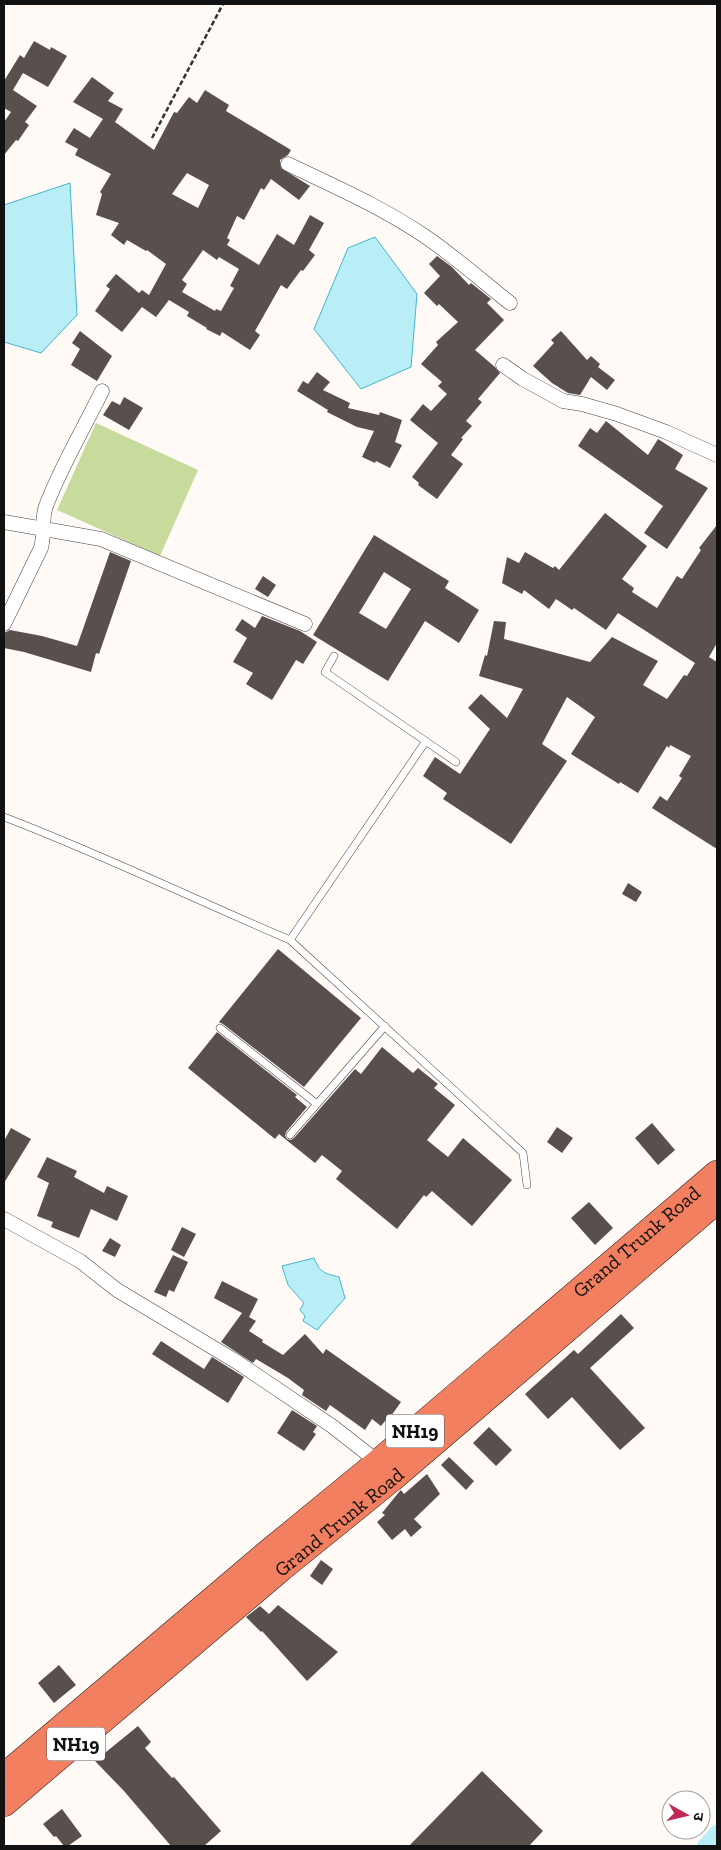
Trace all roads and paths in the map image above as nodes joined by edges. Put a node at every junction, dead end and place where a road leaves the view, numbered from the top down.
1 (223, 4) edge
2 (152, 138) dead end
3 (288, 164) dead end
4 (510, 303) dead end
5 (503, 365) dead end
6 (102, 391) dead end
7 (717, 454) edge
8 (4, 522) edge
9 (43, 529) junction
10 (4, 624) edge
11 (305, 624) dead end
12 (334, 656) dead end
13 (426, 741) junction
14 (456, 762) dead end
15 (4, 817) edge
16 (290, 940) junction
17 (385, 1026) junction
18 (220, 1028) dead end
19 (317, 1104) junction
20 (290, 1135) dead end
21 (717, 1173) edge
22 (527, 1185) dead end
23 (717, 1201) edge
24 (4, 1219) edge
25 (591, 1294) junction
26 (378, 1462) junction
27 (358, 1493) junction
28 (129, 1685) junction
29 (4, 1776) edge
30 (4, 1804) edge

1 - 2 path
3 - 4 street
5 - 7 street
6 - 9 street
8 - 9 street
9 - 10 street
9 - 11 street
12 - 13 lane
13 - 14 lane
13 - 16 lane
15 - 16 lane
16 - 17 lane
17 - 19 lane
17 - 22 lane
18 - 19 lane
19 - 20 lane
21 - 25 highway, Grand Trunk Road / NH19
23 - 25 highway, Grand Trunk Road / NH19
24 - 26 street
25 - 26 highway, Grand Trunk Road / NH19
25 - 27 highway, Grand Trunk Road / NH19
26 - 27 highway, Grand Trunk Road / NH19
27 - 28 highway, Grand Trunk Road / NH19
28 - 29 highway, Grand Trunk Road / NH19
28 - 30 highway, Grand Trunk Road / NH19

